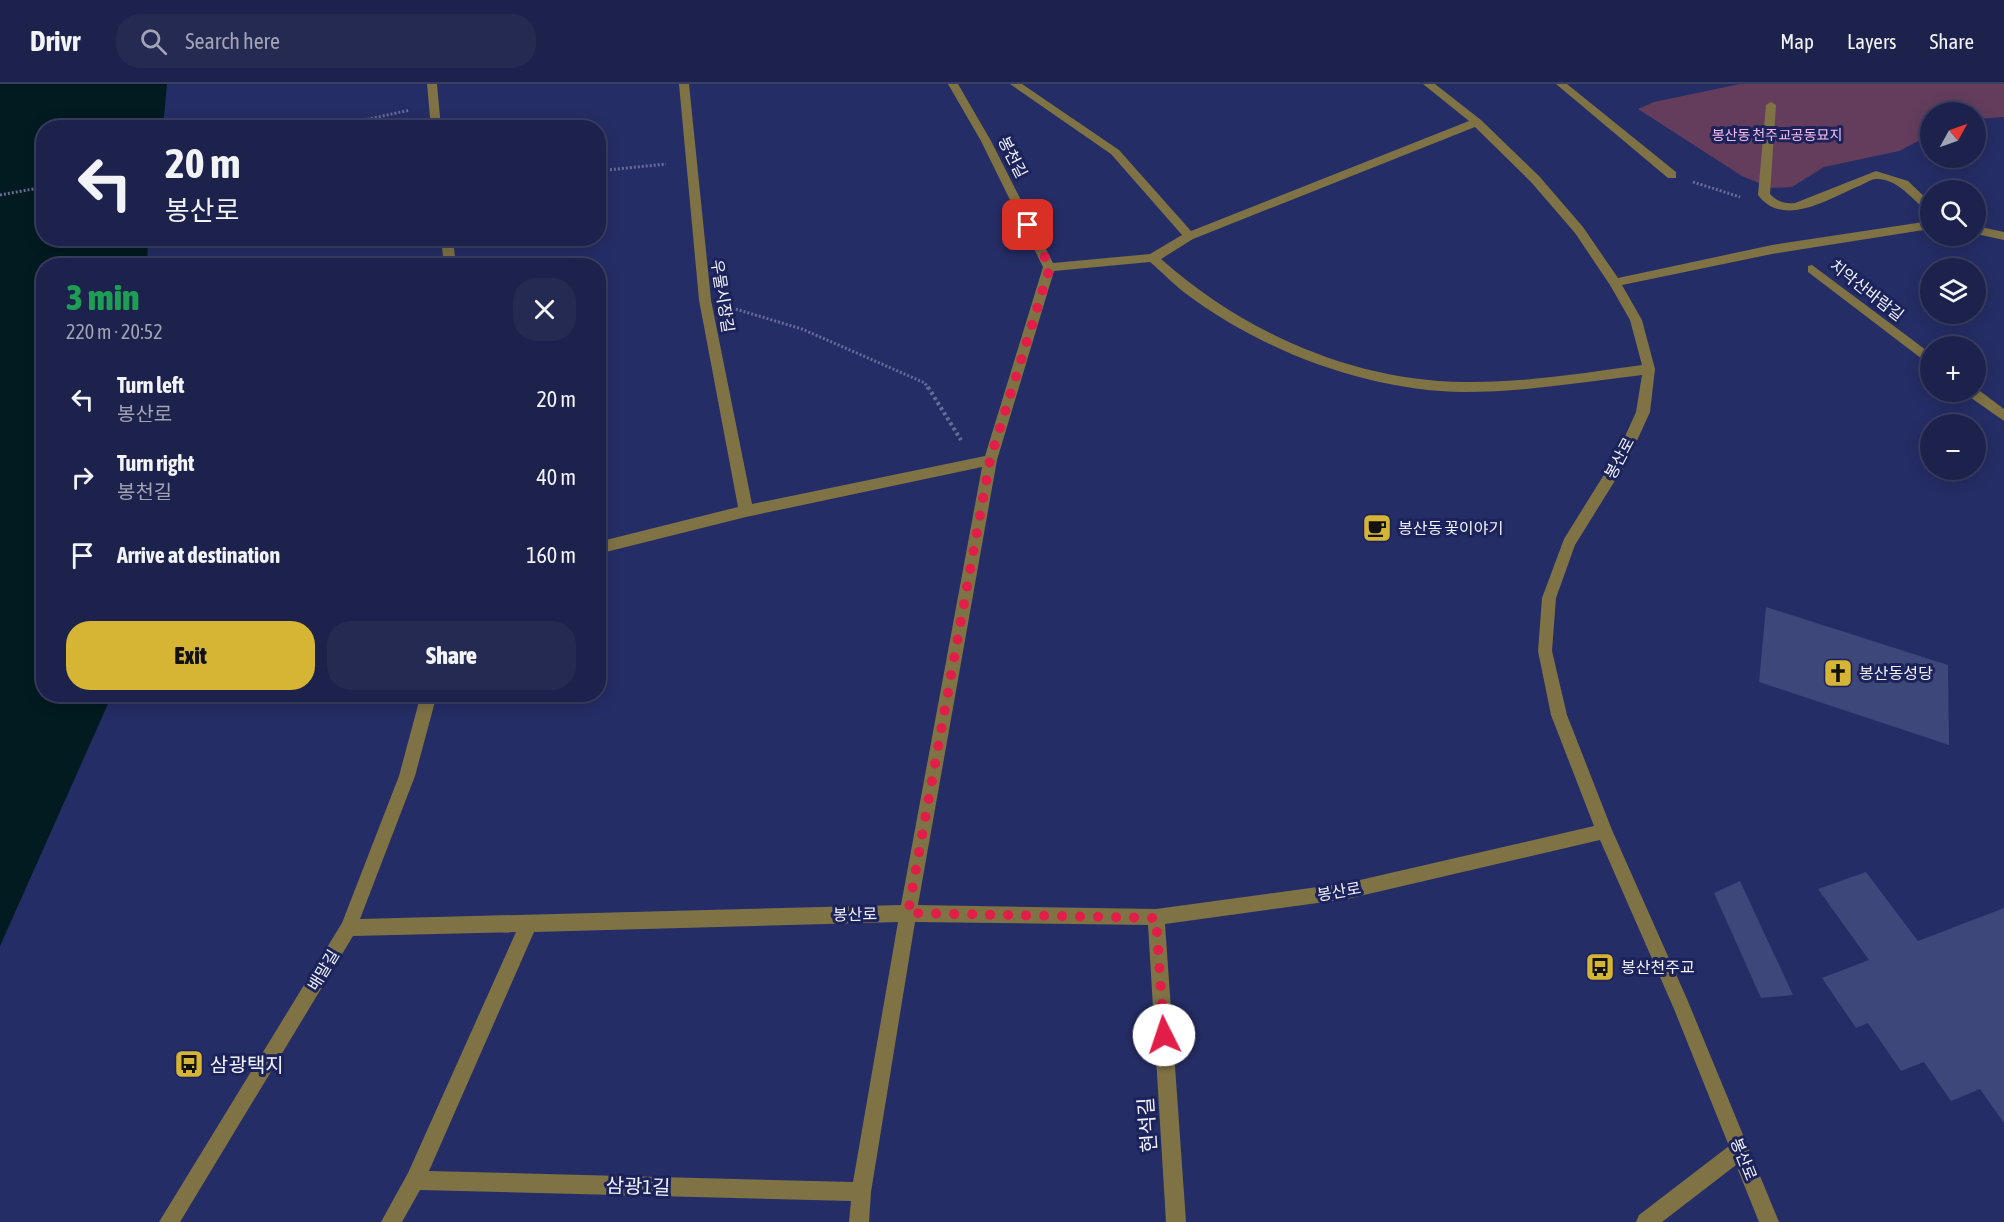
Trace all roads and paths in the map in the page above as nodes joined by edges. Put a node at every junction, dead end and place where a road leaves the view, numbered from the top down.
1 (432, 84) edge
2 (684, 84) edge
3 (953, 84) edge
4 (1015, 84) edge
5 (1428, 84) edge
6 (1561, 84) edge
7 (434, 105) junction
8 (1771, 105) dead end
9 (365, 120) edge
10 (435, 120) edge
11 (1477, 123) junction
12 (690, 161) junction
13 (606, 170) edge
14 (1672, 175) joint
15 (36, 188) edge
16 (0, 195) edge
17 (1920, 199) edge
18 (1773, 204) junction
19 (1920, 226) edge
20 (1986, 232) edge
21 (1189, 236) junction
22 (2004, 236) edge
23 (1153, 258) junction
24 (1050, 267) junction
25 (1812, 269) dead end
26 (1615, 282) junction
27 (705, 300) junction
28 (1920, 351) edge
29 (1649, 369) junction
30 (1985, 402) edge
31 (2004, 416) edge
32 (990, 460) junction
33 (746, 511) junction
34 (606, 547) edge
35 (427, 702) edge
36 (1604, 831) junction
37 (908, 913) junction
38 (1156, 918) junction
39 (529, 922) junction
40 (348, 928) junction
41 (1741, 1149) junction
42 (415, 1180) junction
43 (861, 1192) junction
44 (169, 1222) edge
45 (391, 1222) edge
46 (859, 1222) edge
47 (1176, 1222) edge
48 (1646, 1222) edge
49 (1769, 1222) edge

1 - 7 street
2 - 12 street, 우물시장길
3 - 24 street, 봉천길
4 - 21 street
5 - 11 street, 봉산로
6 - 14 street
7 - 9 path
7 - 10 street
8 - 18 street
11 - 21 street
11 - 26 street, 봉산로
12 - 13 path
12 - 27 street, 우물시장길
14 - 18 path
15 - 16 path
17 - 18 street
19 - 26 street
20 - 22 street
21 - 23 street
23 - 24 street
23 - 29 street
24 - 32 street
25 - 28 street, 치악산바람길
26 - 29 street, 봉산로
27 - 32 path
27 - 33 street, 우물시장길
29 - 36 street, 봉산로
30 - 31 street
32 - 33 street
32 - 37 street
33 - 34 street
35 - 40 street, 배말길
36 - 38 street, 봉산로
36 - 41 street, 봉산로
37 - 38 street, 봉산로
37 - 39 street, 봉산로
37 - 43 street
38 - 47 street, 현석길
39 - 40 street, 봉산로
39 - 42 street
40 - 44 street, 배말길
41 - 48 street
41 - 49 street, 봉산로
42 - 43 street, 삼광1길
42 - 45 street
43 - 46 street

